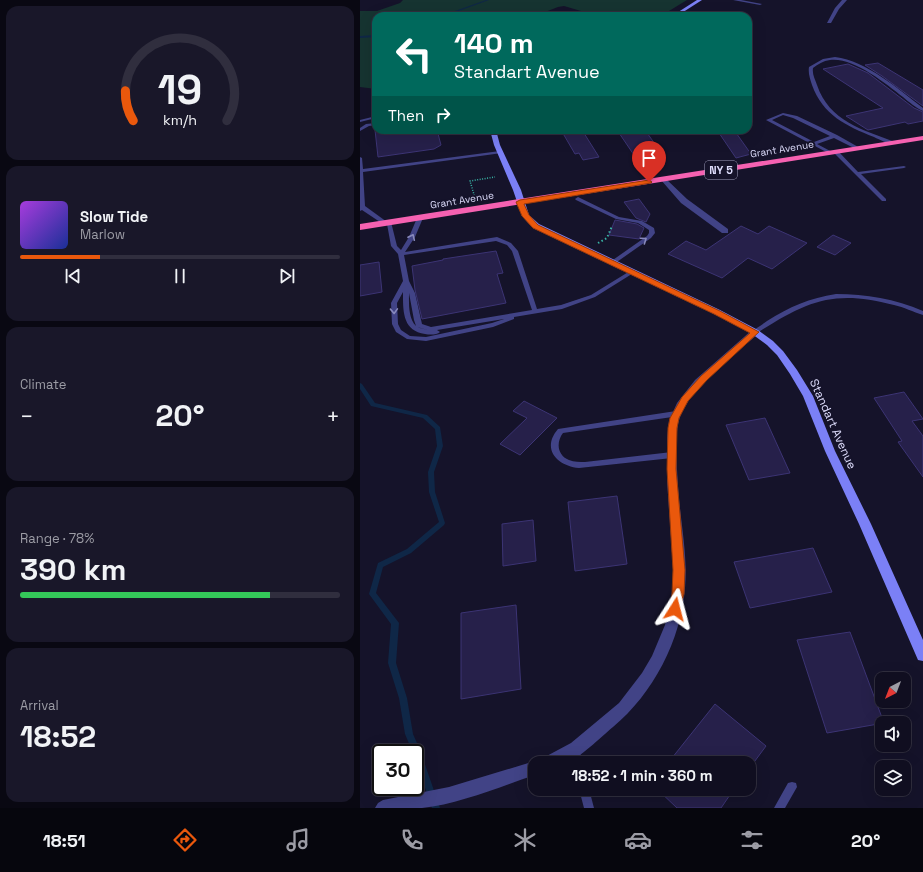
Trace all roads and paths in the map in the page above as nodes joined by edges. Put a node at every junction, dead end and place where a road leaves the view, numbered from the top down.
1 (700, 0) edge
2 (735, 0) edge
3 (845, 0) edge
4 (760, 4) dead end
5 (680, 12) edge
6 (829, 22) dead end
7 (923, 110) edge
8 (372, 118) edge
9 (360, 121) edge
10 (372, 124) edge
11 (360, 128) edge
12 (494, 134) edge
13 (835, 136) junction
14 (923, 138) edge
15 (815, 143) junction
16 (893, 143) junction
17 (858, 148) junction
18 (500, 152) junction
19 (834, 152) junction
20 (360, 158) edge
21 (904, 166) dead end
22 (361, 170) edge
23 (858, 173) junction
24 (495, 178) dead end
25 (663, 179) junction
26 (476, 199) dead end
27 (578, 199) dead end
28 (884, 200) dead end
29 (520, 202) junction
30 (361, 208) edge
31 (420, 218) junction
32 (614, 220) dead end
33 (387, 223) junction
34 (360, 227) edge
35 (725, 231) dead end
36 (595, 245) dead end
37 (401, 254) junction
38 (612, 262) junction
39 (632, 272) junction
40 (406, 281) junction
41 (535, 311) junction
42 (923, 313) edge
43 (518, 316) junction
44 (755, 332) junction
45 (676, 414) junction
46 (672, 455) junction
47 (923, 655) edge
48 (574, 749) junction
49 (561, 756) edge
50 (576, 756) edge
51 (528, 770) edge
52 (792, 787) dead end
53 (586, 796) edge
54 (383, 808) edge
55 (589, 808) edge
56 (779, 808) edge

1 - 5 street
2 - 4 lane
3 - 6 street
7 - 16 lane
8 - 9 lane
10 - 11 lane
12 - 18 street, Standart Avenue
13 - 15 lane
13 - 15 lane
13 - 17 lane
14 - 16 highway, Grant Avenue / NY 5
15 - 19 lane
16 - 17 highway, Grant Avenue / NY 5
17 - 19 highway, Grant Avenue / NY 5
18 - 22 lane
18 - 29 street, Standart Avenue
19 - 23 lane
19 - 25 highway, Grant Avenue / NY 5
20 - 22 lane
21 - 23 lane
22 - 30 lane
23 - 28 lane
24 - 26 path
25 - 29 highway, Grant Avenue / NY 5
25 - 35 street
38 -> 27 lane
29 - 31 highway, Grant Avenue / NY 5
29 - 38 street, Standart Avenue
30 - 33 lane
31 - 33 highway, Grant Avenue / NY 5
37 -> 31 lane
32 - 36 path
33 - 34 highway, Grant Avenue / NY 5
33 - 37 lane
37 - 40 lane
37 - 41 lane
38 - 39 street, Standart Avenue
39 - 41 lane
39 - 44 street, Standart Avenue
40 - 41 lane
40 - 43 lane
40 -> 43 lane
41 - 43 lane
42 - 44 lane
44 - 45 street
44 - 47 street, Standart Avenue
45 - 46 street
45 - 46 lane
46 - 48 street
48 - 49 street
48 - 50 lane
51 - 54 street
52 - 56 lane
53 - 55 lane

